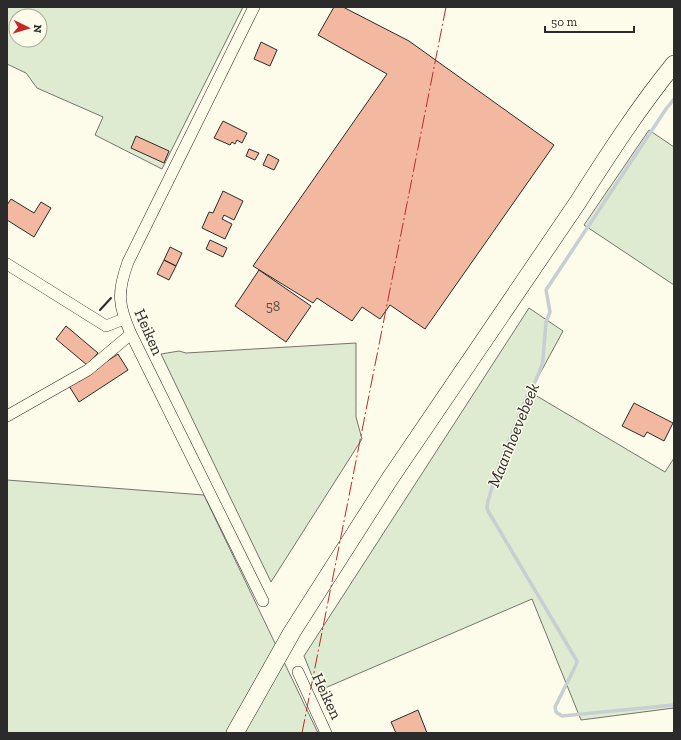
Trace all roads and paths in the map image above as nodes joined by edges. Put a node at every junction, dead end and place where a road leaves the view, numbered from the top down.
1 (254, 7) edge
2 (674, 52) edge
3 (674, 64) edge
4 (658, 84) junction
5 (7, 264) edge
6 (124, 319) junction
7 (131, 334) junction
8 (7, 416) edge
9 (263, 601) dead end
10 (298, 672) dead end
11 (235, 733) edge
12 (326, 733) edge

1 - 6 street, Heiken
2 - 4 main road
3 - 4 main road
4 - 11 main road
5 - 6 street
6 - 7 street, Heiken
7 - 8 street
7 - 9 street, Heiken
10 - 12 street, Heiken

